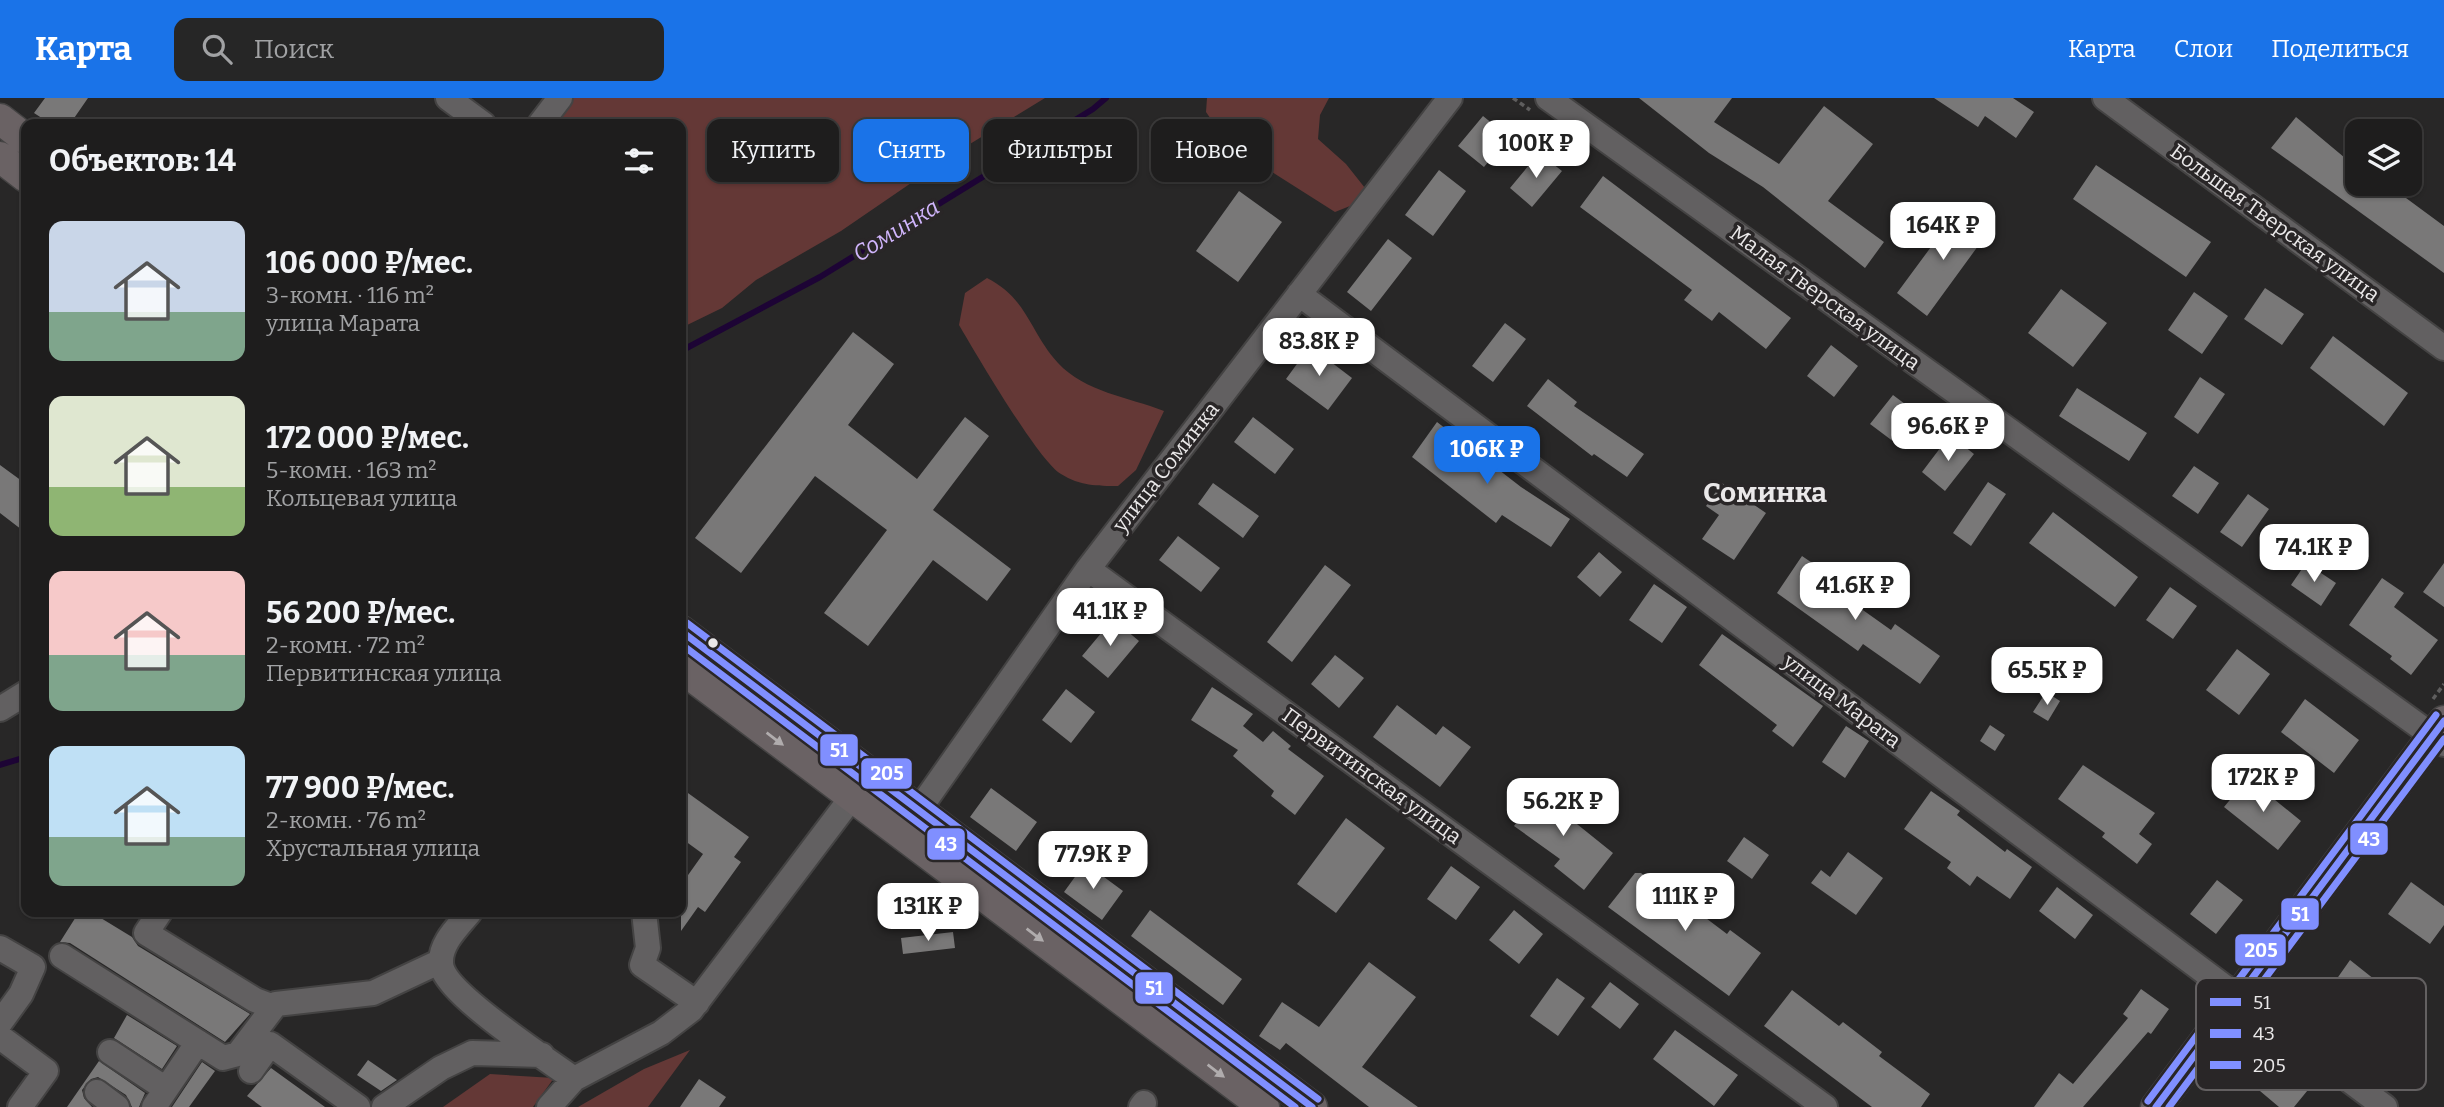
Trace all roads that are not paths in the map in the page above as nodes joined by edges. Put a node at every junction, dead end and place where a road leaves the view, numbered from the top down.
1 (448, 98) edge
2 (561, 98) edge
3 (1450, 98) edge
4 (1548, 98) edge
5 (2105, 98) edge
6 (476, 119) edge
7 (544, 119) edge
8 (0, 157) edge
9 (21, 173) edge
10 (1299, 294) junction
11 (2444, 348) edge
12 (1088, 569) junction
13 (686, 635) edge
14 (686, 671) edge
15 (21, 696) edge
16 (0, 709) edge
17 (2440, 733) edge
18 (860, 785) junction
19 (910, 823) junction
20 (157, 917) edge
21 (466, 917) edge
22 (645, 917) edge
23 (0, 948) edge
24 (62, 956) dead end
25 (441, 961) junction
26 (2210, 978) edge
27 (2252, 978) edge
28 (697, 1003) junction
29 (271, 1006) junction
30 (0, 1023) edge
31 (0, 1037) edge
32 (198, 1042) junction
33 (110, 1052) dead end
34 (2196, 1053) edge
35 (542, 1055) junction
36 (251, 1071) dead end
37 (574, 1079) junction
38 (2362, 1090) edge
39 (97, 1092) dead end
40 (160, 1098) edge
41 (20, 1107) edge
42 (117, 1107) edge
43 (358, 1107) edge
44 (384, 1107) edge
45 (550, 1107) edge
46 (1264, 1107) edge
47 (1312, 1107) edge
48 (1825, 1107) edge
49 (2156, 1107) edge
50 (2385, 1107) edge

1 - 6 street
2 - 7 street
3 - 10 street, улица Соминка
4 - 17 street, Малая Тверская улица
5 - 11 street, Большая Тверская улица
8 - 9 main road
10 - 12 street, улица Соминка
10 - 26 street, улица Марата
12 - 19 street, улица Соминка
12 - 48 street, Первитинская улица
13 - 18 main road
14 -> 18 main road
15 - 16 street
17 - 27 main road
18 - 19 main road
18 - 28 street
19 -> 46 main road
19 - 47 main road
20 - 29 street
21 - 25 street
22 - 28 street
23 - 30 street
24 - 32 street
25 - 29 street
25 - 35 street
28 - 37 street
29 - 32 street
31 - 41 street
32 - 40 street
33 - 40 street
34 - 49 main road
35 - 37 street
35 - 44 street
36 - 43 street
37 - 45 street
38 - 50 street, улица Марата
39 - 42 street

